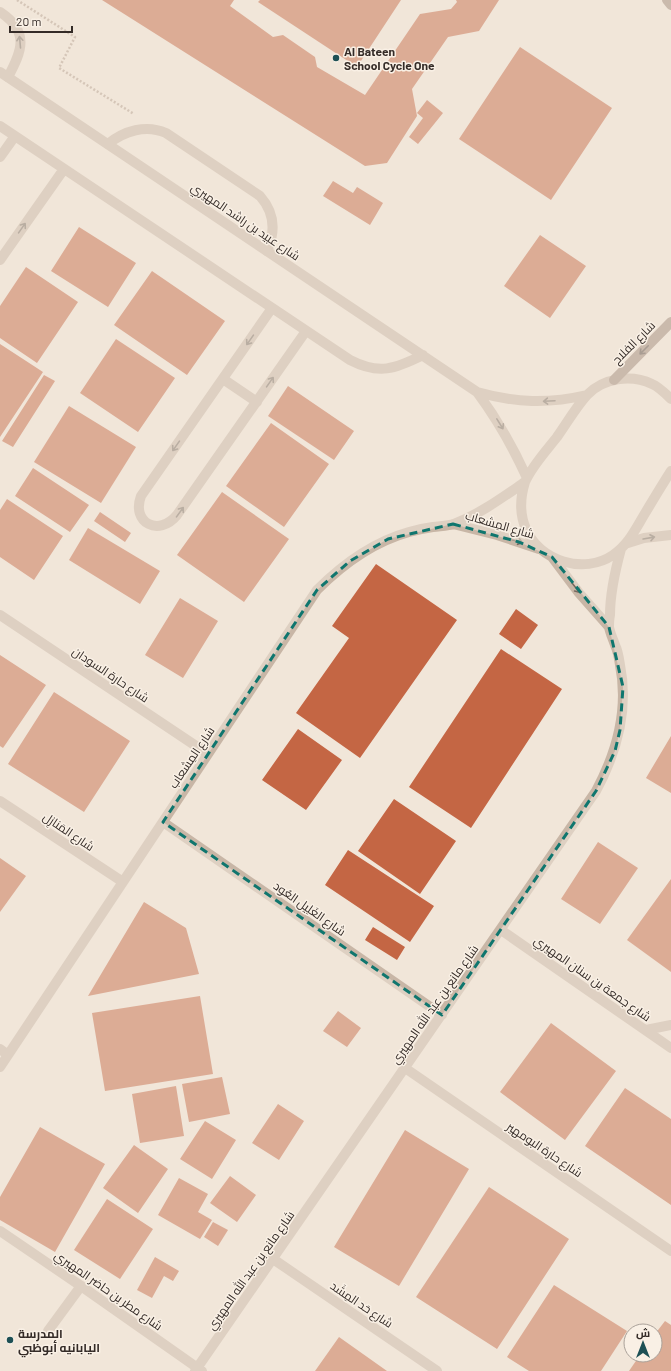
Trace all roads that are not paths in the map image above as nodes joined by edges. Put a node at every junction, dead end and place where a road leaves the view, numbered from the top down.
1 (667, 0) edge
2 (671, 5) edge
3 (0, 12) edge
4 (4, 75) edge
5 (0, 126) edge
6 (15, 136) junction
7 (108, 144) junction
8 (0, 157) edge
9 (64, 169) junction
10 (267, 251) junction
11 (0, 260) edge
12 (272, 308) junction
13 (671, 322) edge
14 (306, 331) junction
15 (424, 356) junction
16 (223, 379) junction
17 (614, 380) junction
18 (477, 392) junction
19 (587, 395) junction
20 (671, 399) edge
21 (257, 402) junction
22 (671, 471) edge
23 (526, 480) junction
24 (452, 524) junction
25 (671, 535) edge
26 (625, 546) junction
27 (540, 549) junction
28 (552, 557) junction
29 (0, 615) edge
30 (609, 627) junction
31 (208, 754) junction
32 (0, 801) edge
33 (163, 822) junction
34 (123, 882) junction
35 (501, 930) junction
36 (442, 1015) junction
37 (671, 1025) edge
38 (646, 1030) junction
39 (671, 1048) edge
40 (4, 1052) edge
41 (0, 1067) edge
42 (405, 1068) junction
43 (0, 1231) edge
44 (671, 1251) edge
45 (273, 1259) junction
46 (81, 1286) junction
47 (48, 1331) dead end
48 (198, 1370) edge
49 (437, 1371) edge

1 - 2 main road
4 -> 3 street
4 - 7 street, شارع عبيد بن راشد المهيري
5 - 6 street
6 - 8 street
6 - 9 street
7 - 10 street, شارع عبيد بن راشد المهيري
7 - 10 street
11 -> 9 street
9 - 12 street
10 - 15 street, شارع عبيد بن راشد المهيري
12 - 14 street
12 -> 16 street
13 -> 17 main road, شارع الفلاح
14 - 15 street
21 -> 14 street
15 - 18 street, شارع عبيد بن راشد المهيري
16 - 21 street
16 -> 21 street
17 - 19 street
17 - 20 street
19 -> 18 street, شارع عبيد بن راشد المهيري
18 -> 23 street, شارع عبيد بن راشد المهيري
19 - 23 street
22 - 26 street
23 - 24 street, شارع المِشعاب
23 - 27 street
24 -> 27 street, شارع المِشعاب
24 - 31 street, شارع المِشعاب
26 -> 25 street
26 - 28 street
26 - 30 street, شارع مانع بن عبد الله المهيري
27 - 28 street
28 -> 30 street, شارع مانع بن عبد الله المهيري
29 - 31 street, شارع حارة السودان
30 - 35 street, شارع مانع بن عبد الله المهيري
31 - 33 street, شارع المِشعاب
32 - 34 street, شارع المَنازِل
33 - 34 street, شارع المِشعاب
33 - 36 street, شارع الغَلِيل العُود
34 - 40 street, شارع المِشعاب
35 - 36 street, شارع مانع بن عبد الله المهيري
35 - 38 street, شارع جمعة بن سنان المهيري
36 - 42 street, شارع مانع بن عبد الله المهيري
37 - 38 street
38 - 39 street, شارع جمعة بن سنان المهيري
40 - 41 street, شارع المِشعاب
42 - 44 street, شارع حارة البومهير
42 - 45 street, شارع مانع بن عبد الله المهيري
43 - 46 street, شارع مطر بن حاضر المهيري
45 - 48 street, شارع مانع بن عبد الله المهيري
45 - 49 street, شارع حَد المِشَد
46 - 47 street
46 - 48 street, شارع مطر بن حاضر المهيري

